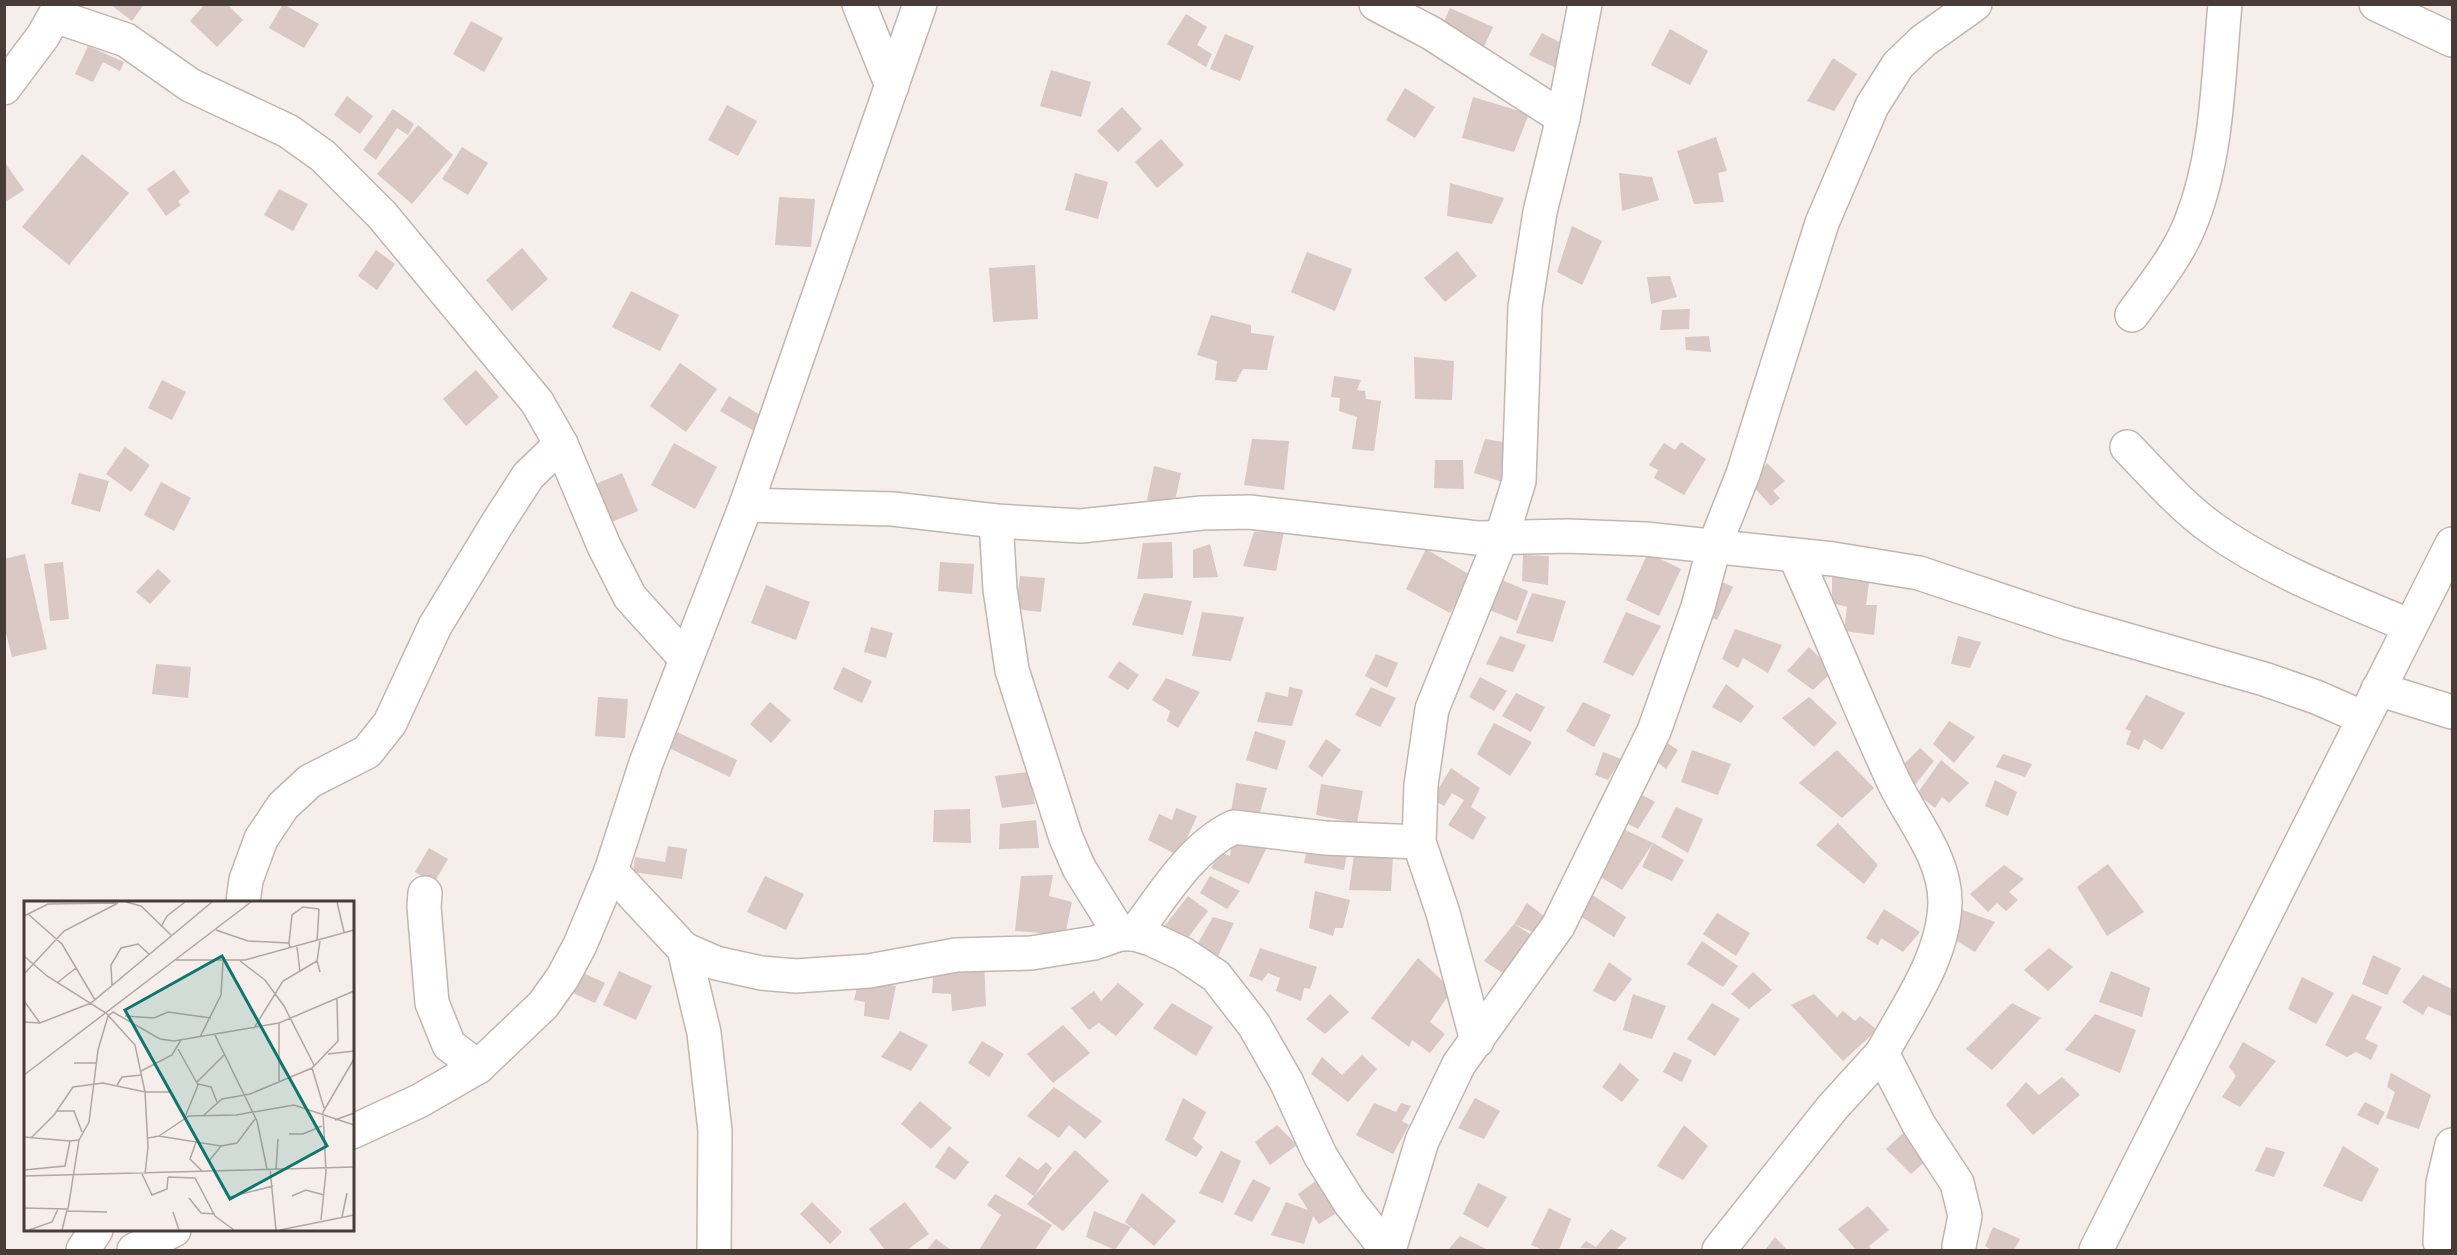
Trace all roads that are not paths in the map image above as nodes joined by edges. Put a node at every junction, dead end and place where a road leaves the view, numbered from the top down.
1 (859, 4) edge
2 (920, 4) edge
3 (1376, 4) edge
4 (1585, 4) edge
5 (1975, 4) edge
6 (2225, 4) edge
7 (2376, 4) edge
8 (58, 10) edge
9 (2452, 40) edge
10 (892, 86) junction
11 (4, 88) edge
12 (1563, 118) junction
13 (2132, 315) dead end
14 (561, 444) junction
15 (2127, 447) dead end
16 (746, 505) junction
17 (996, 521) junction
18 (1502, 536) junction
19 (2452, 544) edge
20 (1714, 547) junction
21 (1794, 556) junction
22 (2410, 626) junction
23 (686, 659) junction
24 (2378, 689) junction
25 (2452, 712) edge
26 (2364, 718) junction
27 (1419, 842) junction
28 (611, 871) junction
29 (425, 893) dead end
30 (243, 901) edge
31 (1127, 934) junction
32 (684, 949) junction
33 (1477, 1041) junction
34 (1882, 1053) junction
35 (478, 1067) junction
36 (354, 1131) edge
37 (2452, 1145) edge
38 (95, 1231) edge
39 (172, 1231) edge
40 (2440, 1242) dead end
41 (1959, 1246) dead end
42 (83, 1251) edge
43 (134, 1251) edge
44 (714, 1251) edge
45 (1388, 1251) edge
46 (1719, 1251) edge
47 (2096, 1251) edge

1 - 10 street
2 - 10 street
3 - 12 street
4 - 12 street
5 - 20 street
6 - 13 street
7 - 9 street
8 - 11 street
8 - 14 street
10 - 16 street
12 - 18 street
14 - 23 street
14 - 30 street
15 - 22 street
16 - 17 street
16 - 23 street
17 - 18 street
17 - 31 street
18 - 20 street
18 - 27 street
19 - 22 street
20 - 21 street
20 - 33 street
21 - 26 street
21 - 34 street
22 - 24 street
23 - 28 street
24 - 25 street
24 - 26 street
26 - 47 street
27 - 31 street
27 - 33 street
28 - 32 street
28 - 35 street
29 - 35 street
31 - 32 street
31 - 45 street
32 - 44 street
33 - 45 street
34 - 41 street
34 - 46 street
35 - 36 street
37 - 40 street
38 - 42 street
39 - 43 street

